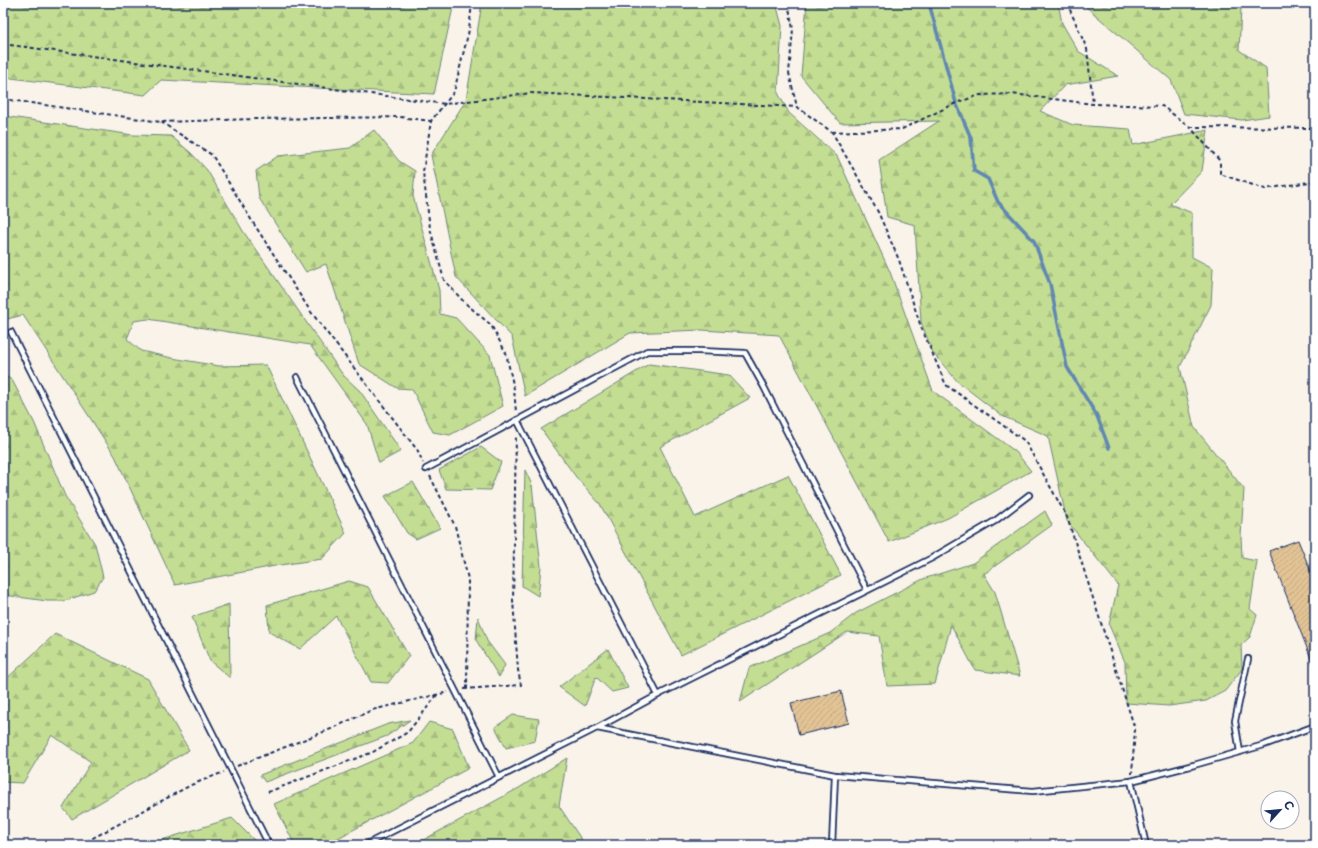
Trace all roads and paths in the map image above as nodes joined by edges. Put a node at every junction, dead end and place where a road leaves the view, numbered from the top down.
1 (472, 3) edge
2 (788, 3) edge
3 (1067, 3) edge
4 (3, 44) edge
5 (3, 99) edge
6 (445, 104) junction
7 (1093, 104) junction
8 (797, 108) junction
9 (432, 121) junction
10 (161, 122) junction
11 (1190, 127) junction
12 (1315, 128) edge
13 (832, 132) junction
14 (1315, 181) edge
15 (11, 332) dead end
16 (297, 377) dead end
17 (517, 420) junction
18 (516, 436) dead end
19 (426, 469) junction
20 (1029, 495) dead end
21 (867, 590) junction
22 (1248, 659) dead end
23 (467, 688) junction
24 (460, 689) dead end
25 (452, 691) dead end
26 (438, 694) junction
27 (658, 695) junction
28 (1315, 726) edge
29 (597, 728) junction
30 (1240, 752) junction
31 (235, 767) dead end
32 (228, 770) dead end
33 (835, 775) junction
34 (499, 777) junction
35 (1131, 781) junction
36 (268, 792) dead end
37 (80, 845) edge
38 (269, 845) edge
39 (365, 845) edge
40 (832, 845) edge
41 (1146, 845) edge

1 - 6 path
2 - 8 path
3 - 7 path
4 - 6 path
5 - 10 path
6 - 8 path
6 - 9 path
7 - 11 path
7 - 13 path
8 - 13 path
9 - 10 path
9 - 17 path
10 - 19 path
11 - 12 path
11 - 14 path
13 - 35 path
15 - 38 lane
16 - 34 lane
17 - 19 lane
17 - 21 lane
17 - 27 lane
18 - 23 path
19 - 23 path
20 - 21 lane
21 - 27 lane
22 - 30 lane
23 - 24 path
25 - 26 path
26 - 31 path
26 - 36 path
27 - 29 lane
28 - 30 lane
29 - 33 lane
29 - 34 lane
30 - 35 lane
32 - 37 path
33 - 35 lane
33 - 40 lane
34 - 39 lane
35 - 41 lane

